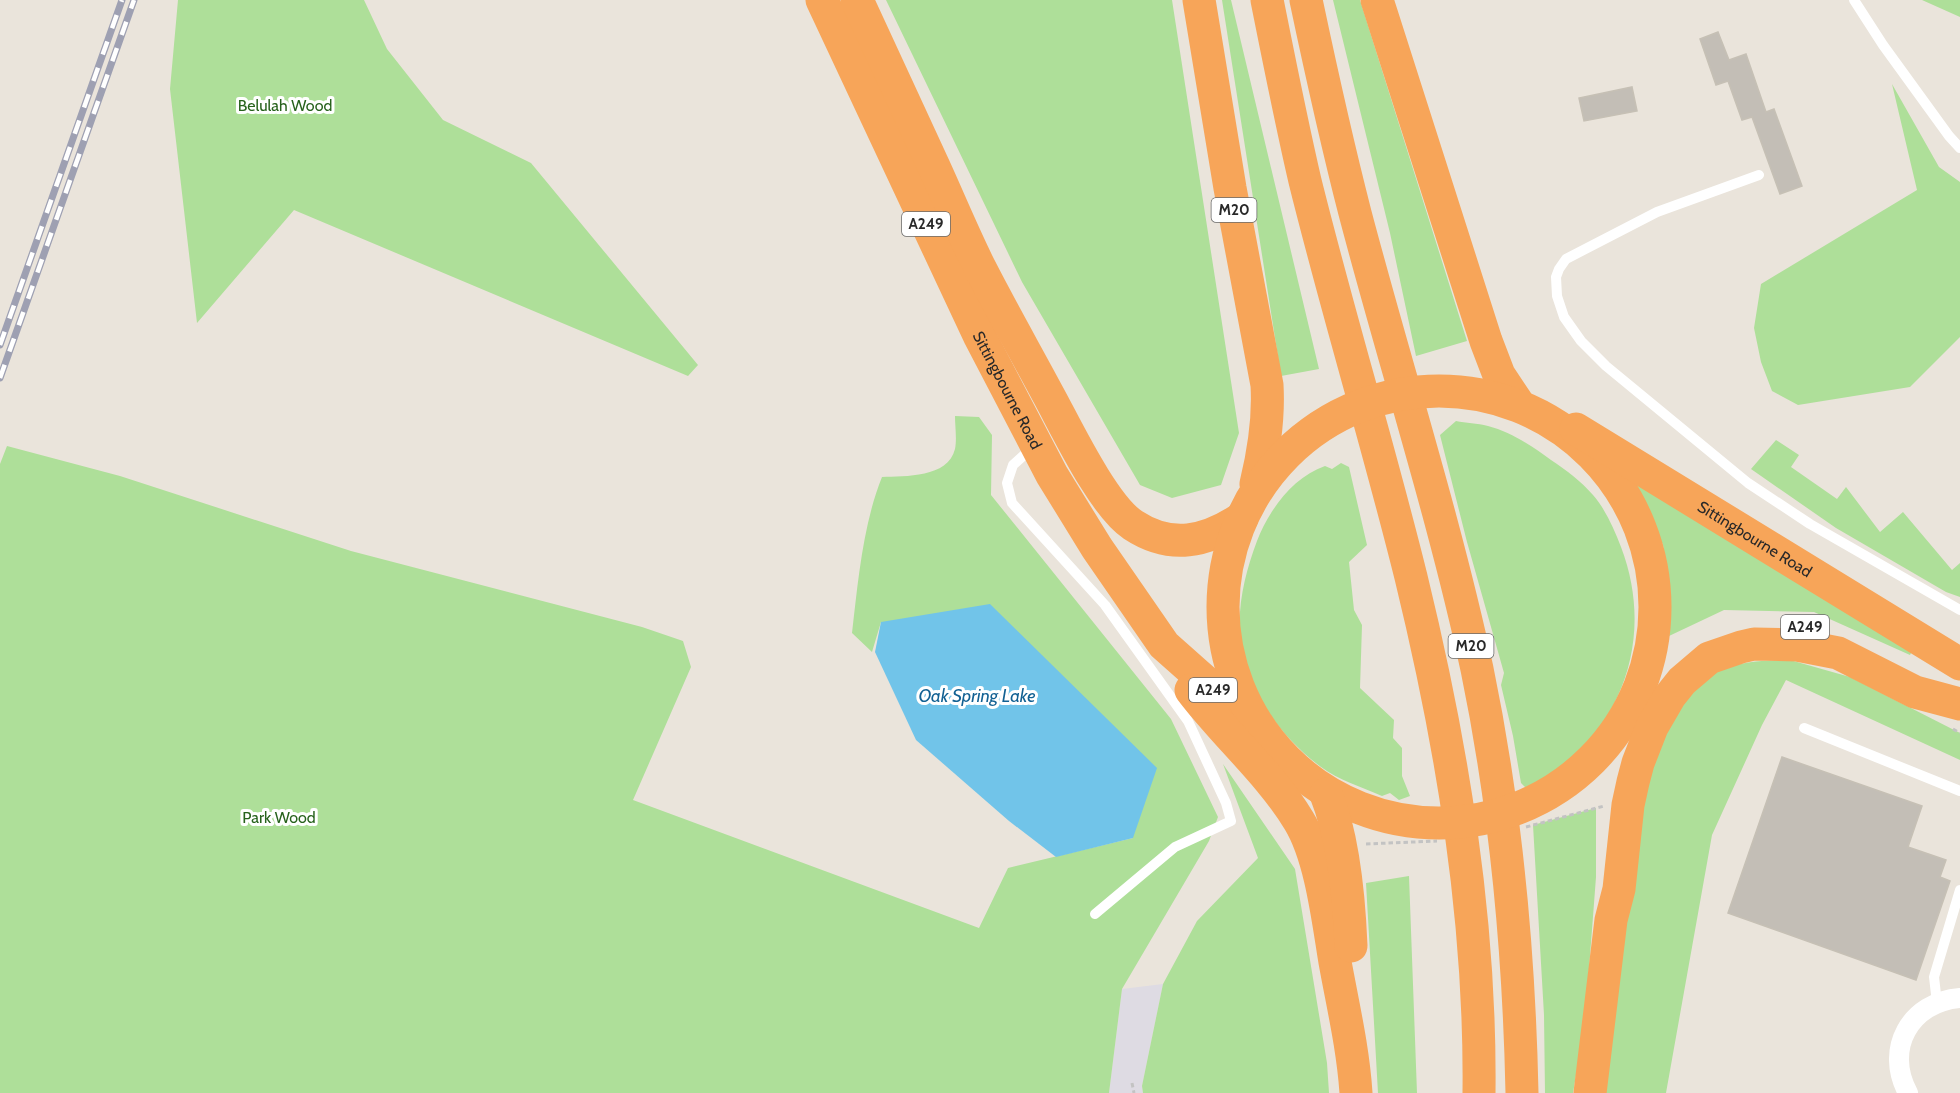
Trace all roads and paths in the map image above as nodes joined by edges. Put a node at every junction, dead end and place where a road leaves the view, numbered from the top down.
1 (822, 0) edge
2 (856, 0) edge
3 (1199, 0) edge
4 (1267, 0) edge
5 (1306, 0) edge
6 (1377, 0) edge
7 (1854, 0) edge
8 (1960, 148) edge
9 (1759, 175) dead end
10 (1517, 402) junction
11 (1550, 418) junction
12 (1035, 445) junction
13 (1248, 506) junction
14 (1960, 610) edge
15 (1164, 645) junction
16 (1960, 664) edge
17 (1646, 675) junction
18 (1632, 706) junction
19 (1957, 710) edge
20 (1804, 729) dead end
21 (1264, 733) junction
22 (1960, 733) edge
23 (1960, 791) edge
24 (1326, 794) junction
25 (1596, 808) dead end
26 (1533, 814) junction
27 (1405, 833) junction
28 (1365, 844) dead end
29 (1960, 890) edge
30 (1095, 914) dead end
31 (1611, 920) junction
32 (1960, 997) edge
33 (1937, 1003) junction
34 (1350, 1033) junction
35 (1132, 1083) dead end
36 (1134, 1093) edge
37 (1356, 1093) edge
38 (1479, 1093) edge
39 (1522, 1093) edge
40 (1590, 1093) edge
41 (1908, 1093) edge

1 - 12 highway, Sittingbourne Road / A249
2 - 13 highway, Sittingbourne Road / A249
3 - 13 highway, M20
4 - 38 highway, M20
5 - 39 highway, M20
6 - 10 highway
7 - 8 lane
9 - 14 lane
10 - 11 highway, Sittingbourne Road
10 - 13 highway, Sittingbourne Road
11 - 16 highway, Sittingbourne Road
11 - 17 highway
12 - 15 highway, Sittingbourne Road / A249
12 - 30 lane
13 - 21 highway
15 - 21 highway, Sittingbourne Road / A249
15 - 34 highway
17 - 18 highway
17 - 19 highway, A249
18 - 26 highway
18 - 31 highway
19 - 22 path
19 - 31 highway
20 - 23 lane
21 - 24 highway
24 - 27 highway
24 - 34 highway
25 - 26 path
26 - 27 highway
27 - 28 path
29 - 33 lane
31 - 40 highway
32 - 33 street
33 - 41 street
34 - 37 highway
35 - 36 path

